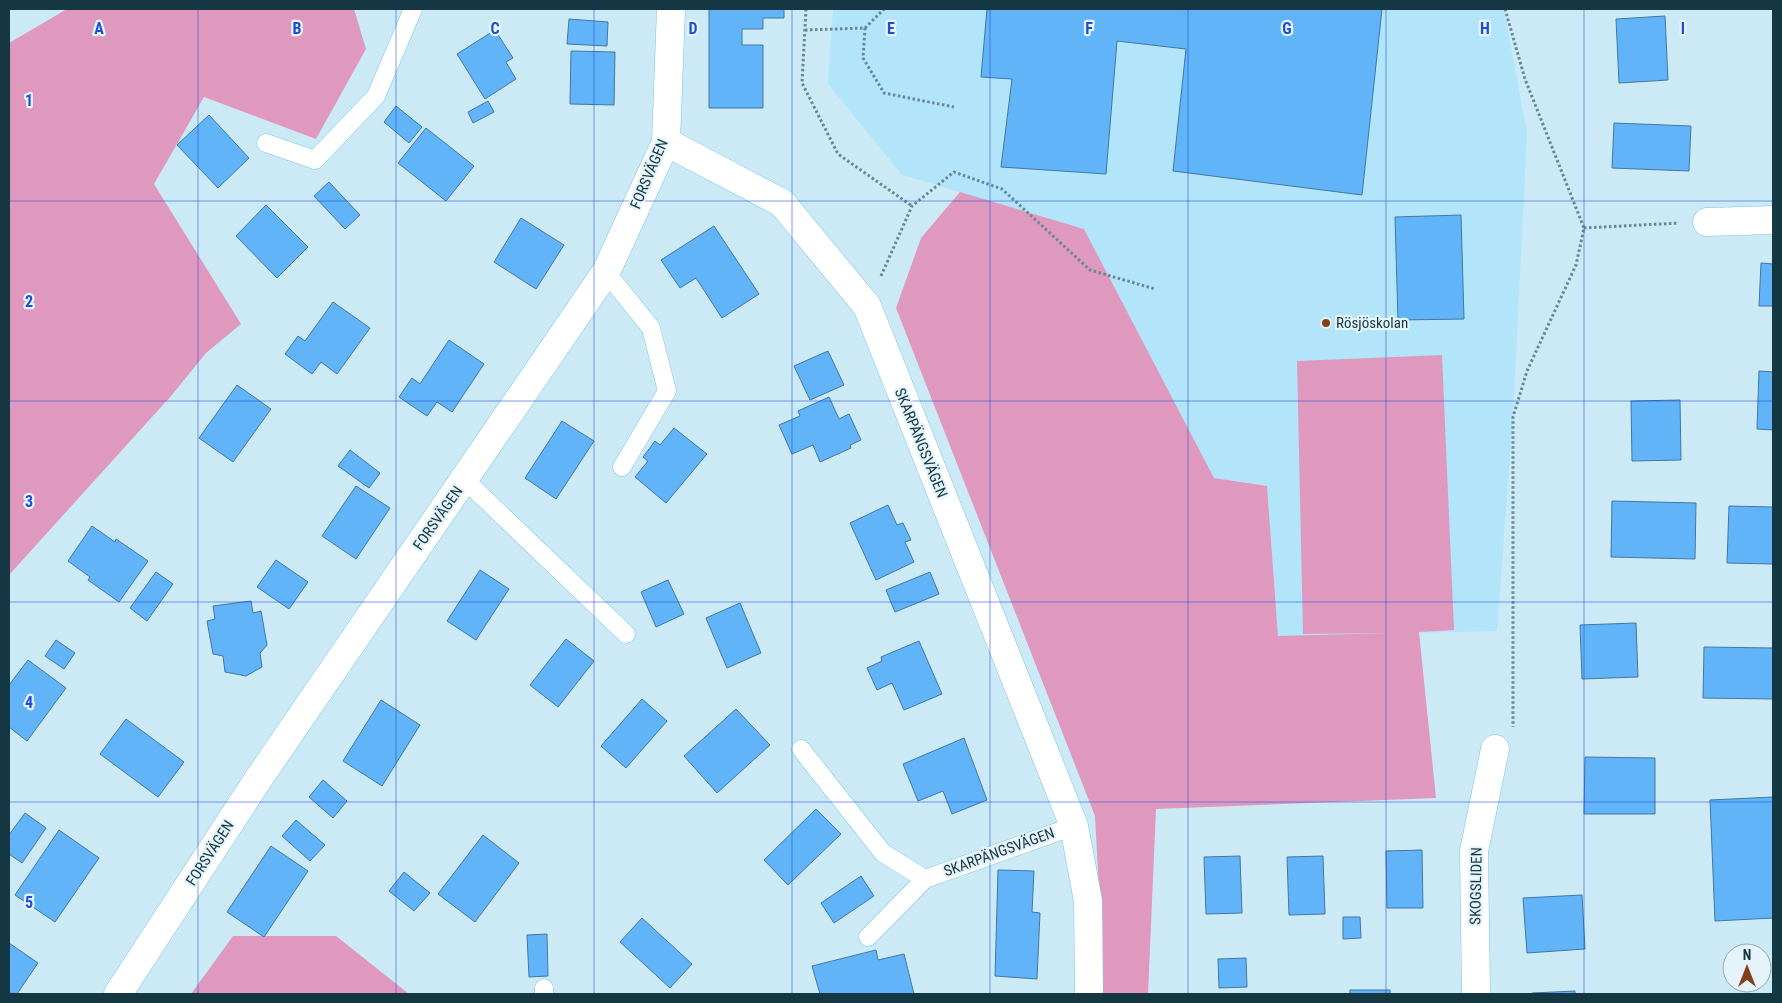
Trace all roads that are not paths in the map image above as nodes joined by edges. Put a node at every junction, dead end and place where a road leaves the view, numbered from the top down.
1 (413, 9) edge
2 (671, 9) edge
3 (666, 142) junction
4 (266, 143) dead end
5 (1773, 220) edge
6 (1707, 222) road end
7 (606, 272) junction
8 (622, 468) dead end
9 (465, 480) junction
10 (626, 634) dead end
11 (801, 749) dead end
12 (1495, 749) road end
13 (1074, 826) junction
14 (925, 879) junction
15 (868, 937) dead end
16 (118, 994) edge
17 (1089, 994) edge
18 (1476, 994) edge

1 - 4 lane
2 - 3 street, FORSVÄGEN
3 - 7 street, FORSVÄGEN
3 - 13 street, SKARPÄNGSVÄGEN
5 - 6 street
7 - 8 lane
7 - 9 street, FORSVÄGEN
9 - 10 lane
9 - 16 street, FORSVÄGEN
11 - 14 lane, SKARPÄNGSVÄGEN
12 - 18 street, SKOGSLIDEN
13 - 14 lane, SKARPÄNGSVÄGEN
13 - 17 street, SKARPÄNGSVÄGEN
14 - 15 lane, SKARPÄNGSVÄGEN

